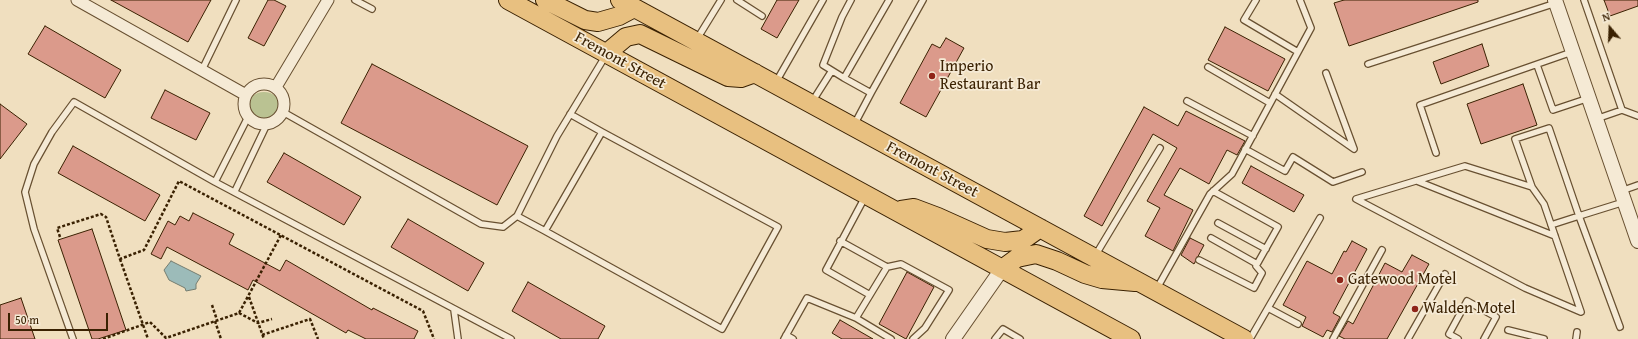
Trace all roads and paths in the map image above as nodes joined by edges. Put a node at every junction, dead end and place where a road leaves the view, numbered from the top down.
1 (236, 0) edge
2 (328, 0) edge
3 (355, 0) edge
4 (508, 0) edge
5 (545, 0) edge
6 (721, 0) edge
7 (737, 0) edge
8 (823, 0) edge
9 (851, 0) edge
10 (889, 0) edge
11 (922, 0) edge
12 (1256, 0) edge
13 (1300, 0) edge
14 (1584, 0) edge
15 (81, 1) edge
16 (1556, 1) edge
17 (627, 4) edge
18 (372, 9) dead end
19 (762, 16) dead end
20 (695, 41) junction
21 (1298, 52) junction
22 (1573, 52) junction
23 (607, 54) junction
24 (1368, 64) dead end
25 (1537, 65) junction
26 (1208, 67) dead end
27 (202, 70) junction
28 (832, 72) junction
29 (755, 73) junction
30 (1326, 73) dead end
31 (844, 78) junction
32 (775, 84) junction
33 (276, 87) junction
34 (871, 93) junction
35 (1275, 94) junction
36 (246, 95) junction
37 (1589, 98) junction
38 (1186, 101) dead end
39 (1270, 103) junction
40 (811, 104) junction
41 (1622, 110) junction
42 (283, 112) junction
43 (570, 114) junction
44 (1638, 116) edge
45 (248, 117) junction
46 (1596, 119) junction
47 (266, 124) junction
48 (853, 127) junction
49 (602, 132) junction
50 (1253, 136) junction
51 (1160, 148) dead end
52 (1245, 149) junction
53 (1436, 153) dead end
54 (1362, 172) dead end
55 (1417, 181) junction
56 (215, 182) junction
57 (1638, 185) edge
58 (1532, 187) junction
59 (235, 191) junction
60 (1213, 191) junction
61 (866, 195) junction
62 (1623, 196) junction
63 (896, 211) junction
64 (517, 216) junction
65 (1579, 216) junction
66 (1320, 218) dead end
67 (1218, 223) dead end
68 (1551, 225) junction
69 (1040, 228) junction
70 (545, 231) junction
71 (281, 235) junction
72 (1555, 236) junction
73 (60, 237) dead end
74 (1211, 238) dead end
75 (840, 241) junction
76 (1638, 241) edge
77 (1266, 249) junction
78 (1382, 250) dead end
79 (1094, 257) junction
80 (120, 259) junction
81 (1199, 260) dead end
82 (1257, 264) junction
83 (887, 267) junction
84 (1002, 269) junction
85 (1445, 274) dead end
86 (1150, 287) junction
87 (249, 296) junction
88 (870, 296) junction
89 (212, 305) dead end
90 (1268, 308) junction
91 (454, 310) junction
92 (239, 313) junction
93 (856, 318) junction
94 (272, 319) dead end
95 (216, 320) junction
96 (258, 323) junction
97 (143, 324) junction
98 (1298, 324) dead end
99 (1620, 327) dead end
100 (1508, 330) dead end
101 (1578, 332) dead end
102 (785, 337) edge
103 (1124, 337) edge
104 (263, 338) edge
105 (73, 339) edge
106 (103, 339) edge
107 (148, 339) edge
108 (221, 339) edge
109 (318, 339) edge
110 (434, 339) edge
111 (458, 339) edge
112 (511, 339) edge
113 (793, 339) edge
114 (891, 339) edge
115 (913, 339) edge
116 (953, 339) edge
117 (995, 339) edge
118 (1020, 339) edge
119 (1244, 339) edge
120 (1250, 339) edge
121 (1333, 339) edge
122 (1408, 339) edge
123 (1458, 339) edge
124 (1484, 339) edge
125 (1544, 339) edge
126 (1576, 339) edge

1 - 27 lane
2 - 33 street
3 - 18 lane
4 - 23 main road, Fremont Street
5 - 17 main road
6 - 20 lane
7 - 19 lane
8 - 32 lane
9 - 28 lane
10 - 31 lane
11 - 34 lane
12 - 21 lane
13 - 21 lane
14 - 41 lane
15 - 27 street
16 - 22 street
16 - 24 lane
17 - 20 main road, Fremont Street
20 - 29 main road, Fremont Street
21 - 35 lane
22 - 25 lane
22 - 37 street
23 - 29 main road
23 - 43 lane
23 - 61 main road, Fremont Street
25 - 37 lane
25 - 53 lane
26 - 39 lane
27 - 36 street
28 - 31 lane
28 - 40 lane
29 - 32 main road, Fremont Street
30 - 35 lane
31 - 34 lane
32 - 40 main road, Fremont Street
33 - 36 street
33 - 42 street
34 - 48 lane
35 - 39 lane
36 - 45 street
37 - 46 street
38 - 50 lane
39 - 50 lane
40 - 48 main road, Fremont Street
41 - 44 lane
41 - 46 lane
42 - 47 street
42 - 64 lane
43 - 49 lane
43 - 64 lane
45 - 47 street
45 - 56 lane
46 - 62 street
47 - 59 lane
48 - 69 main road, Fremont Street
49 - 70 lane
49 - 70 lane
50 - 52 lane
51 - 79 lane
52 - 54 lane
52 - 60 lane
55 - 58 lane
55 - 72 lane
55 - 72 lane
56 - 59 lane
56 - 105 lane
57 - 62 lane
58 - 65 lane
58 - 68 lane
59 - 91 lane
60 - 77 lane
60 - 86 lane
61 - 63 main road, Fremont Street
61 - 75 lane
62 - 65 lane
62 - 76 street
63 - 69 main road
63 - 84 main road, Fremont Street
64 - 70 lane
65 - 68 lane
65 - 99 lane
66 - 90 lane
67 - 77 lane
68 - 72 lane
69 - 79 main road, Fremont Street
71 - 80 path
71 - 87 path
71 - 110 path
73 - 80 path
74 - 82 lane
75 - 83 lane
75 - 88 lane
77 - 82 lane
78 - 121 lane
79 - 86 main road, Fremont Street
80 - 97 path
81 - 82 lane
83 - 88 lane
83 - 115 lane
84 - 86 main road
84 - 103 main road, Fremont Street
84 - 116 street
85 - 122 lane
86 - 119 main road, Fremont Street
87 - 92 path
87 - 96 path
88 - 93 lane
89 - 95 path
90 - 98 lane
90 - 120 lane
91 - 111 lane
91 - 112 lane
92 - 95 path
92 - 96 path
93 - 102 lane
93 - 114 lane
94 - 96 path
95 - 97 path
95 - 108 path
96 - 104 path
97 - 106 path
97 - 107 path
100 - 125 lane
101 - 126 lane
102 - 113 lane
104 - 109 path
117 - 118 lane
123 - 124 lane

